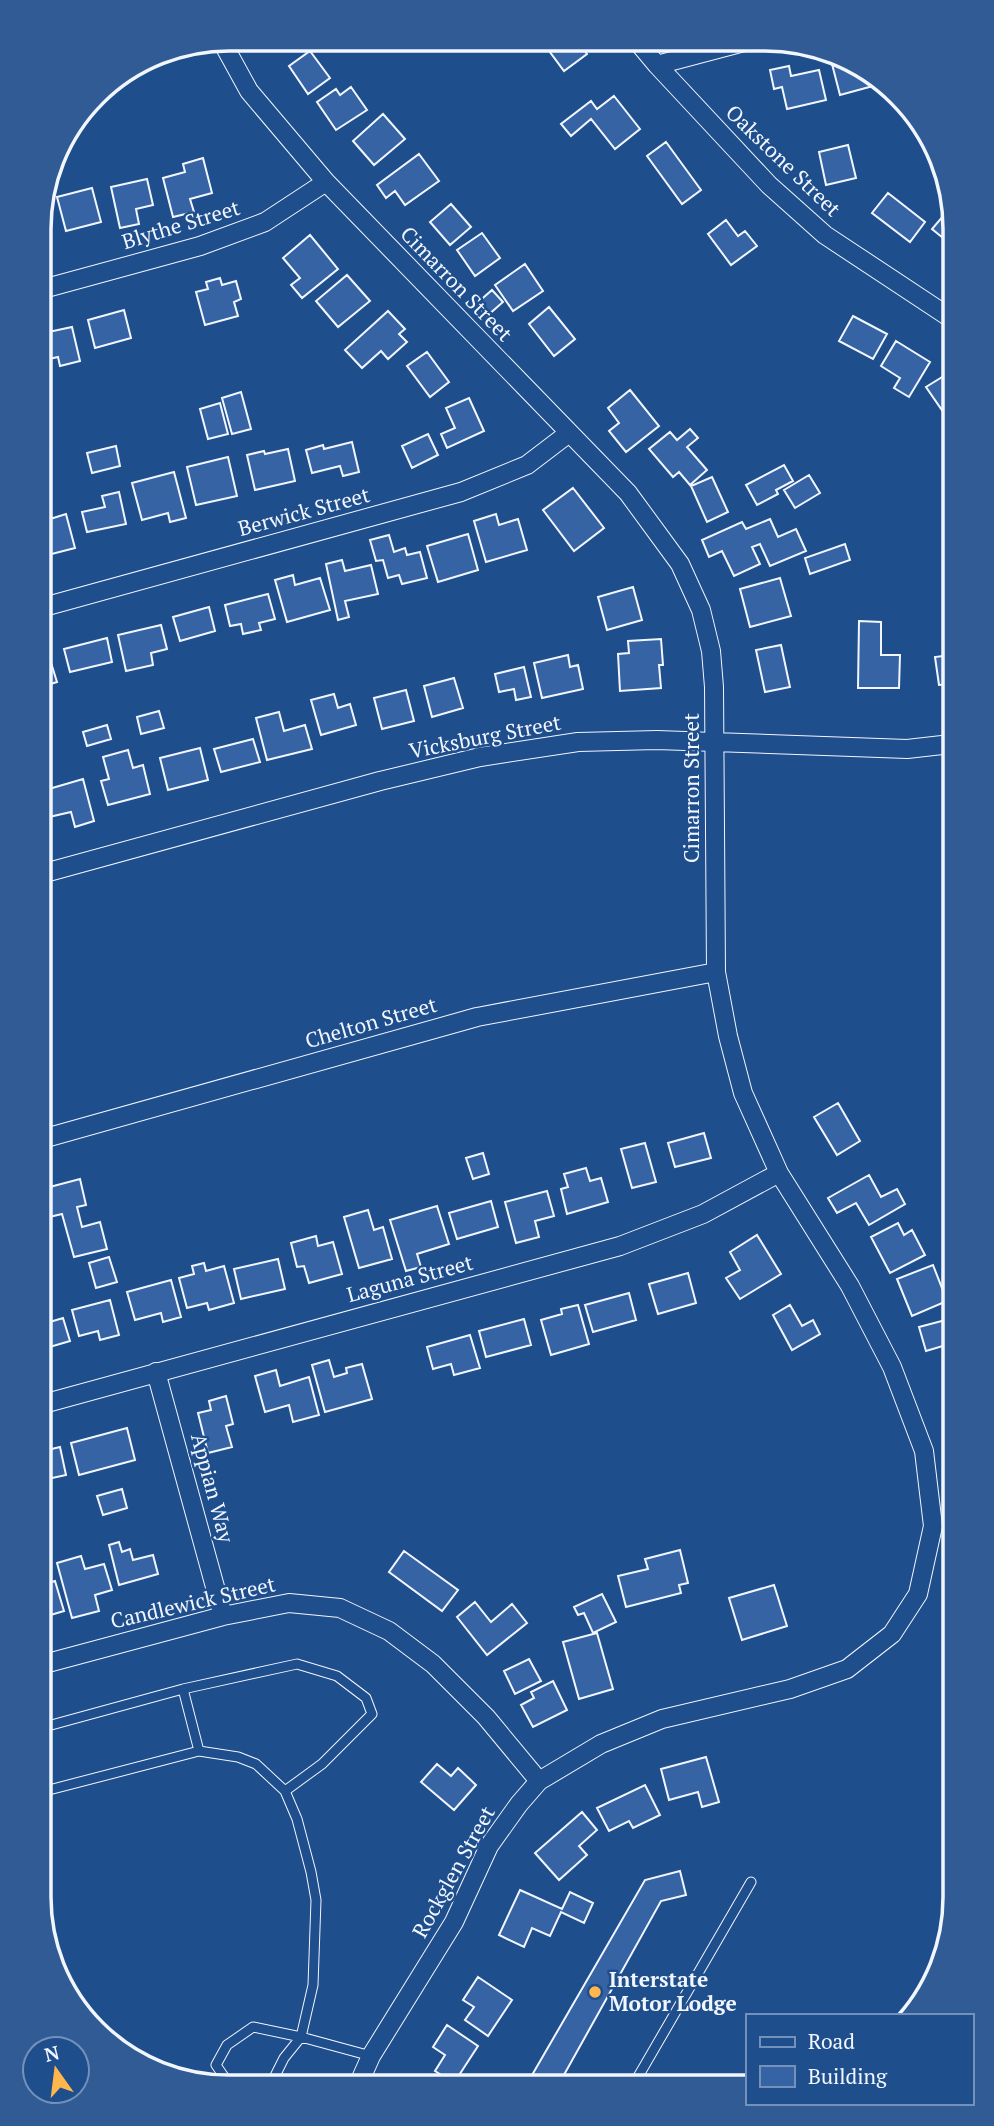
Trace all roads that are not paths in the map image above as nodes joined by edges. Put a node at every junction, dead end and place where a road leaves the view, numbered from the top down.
1 (226, 51) edge
2 (645, 51) edge
3 (710, 51) edge
4 (657, 65) junction
5 (326, 182) junction
6 (51, 287) edge
7 (943, 313) edge
8 (569, 433) junction
9 (51, 605) edge
10 (715, 742) junction
11 (943, 745) edge
12 (51, 871) edge
13 (716, 972) junction
14 (51, 1136) edge
15 (779, 1173) junction
16 (156, 1372) junction
17 (51, 1402) edge
18 (223, 1616) junction
19 (872, 1650) joint
20 (51, 1662) edge
21 (183, 1689) junction
22 (51, 1725) edge
23 (199, 1751) junction
24 (539, 1781) junction
25 (51, 1789) edge
26 (285, 1791) junction
27 (751, 1882) dead end
28 (301, 2037) junction
29 (371, 2056) junction
30 (223, 2075) edge
31 (276, 2075) edge
32 (363, 2075) edge
33 (639, 2075) edge

1 - 5 street, Cimarron Street
2 - 4 street, Oakstone Street
3 - 4 street
4 - 7 street, Oakstone Street
5 - 6 street, Blythe Street
5 - 8 street, Cimarron Street
8 - 9 street, Berwick Street
8 - 10 street, Cimarron Street
10 - 11 street, Vicksburg Street
10 - 12 street, Vicksburg Street
10 - 13 street, Cimarron Street
13 - 14 street, Chelton Street
13 - 15 street, Cimarron Street
15 - 16 street, Laguna Street
15 - 19 street, Cimarron Street
16 - 17 street, Laguna Street
16 - 18 street, Appian Way
18 - 20 street, Candlewick Street
18 - 24 street, Candlewick Street
19 - 24 street, Rockglen Street
21 - 22 lane
21 - 23 lane
21 - 26 lane
23 - 25 lane
23 - 26 lane
24 - 29 street, Rockglen Street
26 - 28 lane
27 - 33 lane
28 - 29 lane
28 - 30 lane
28 - 31 lane
29 - 32 street, Rockglen Street

